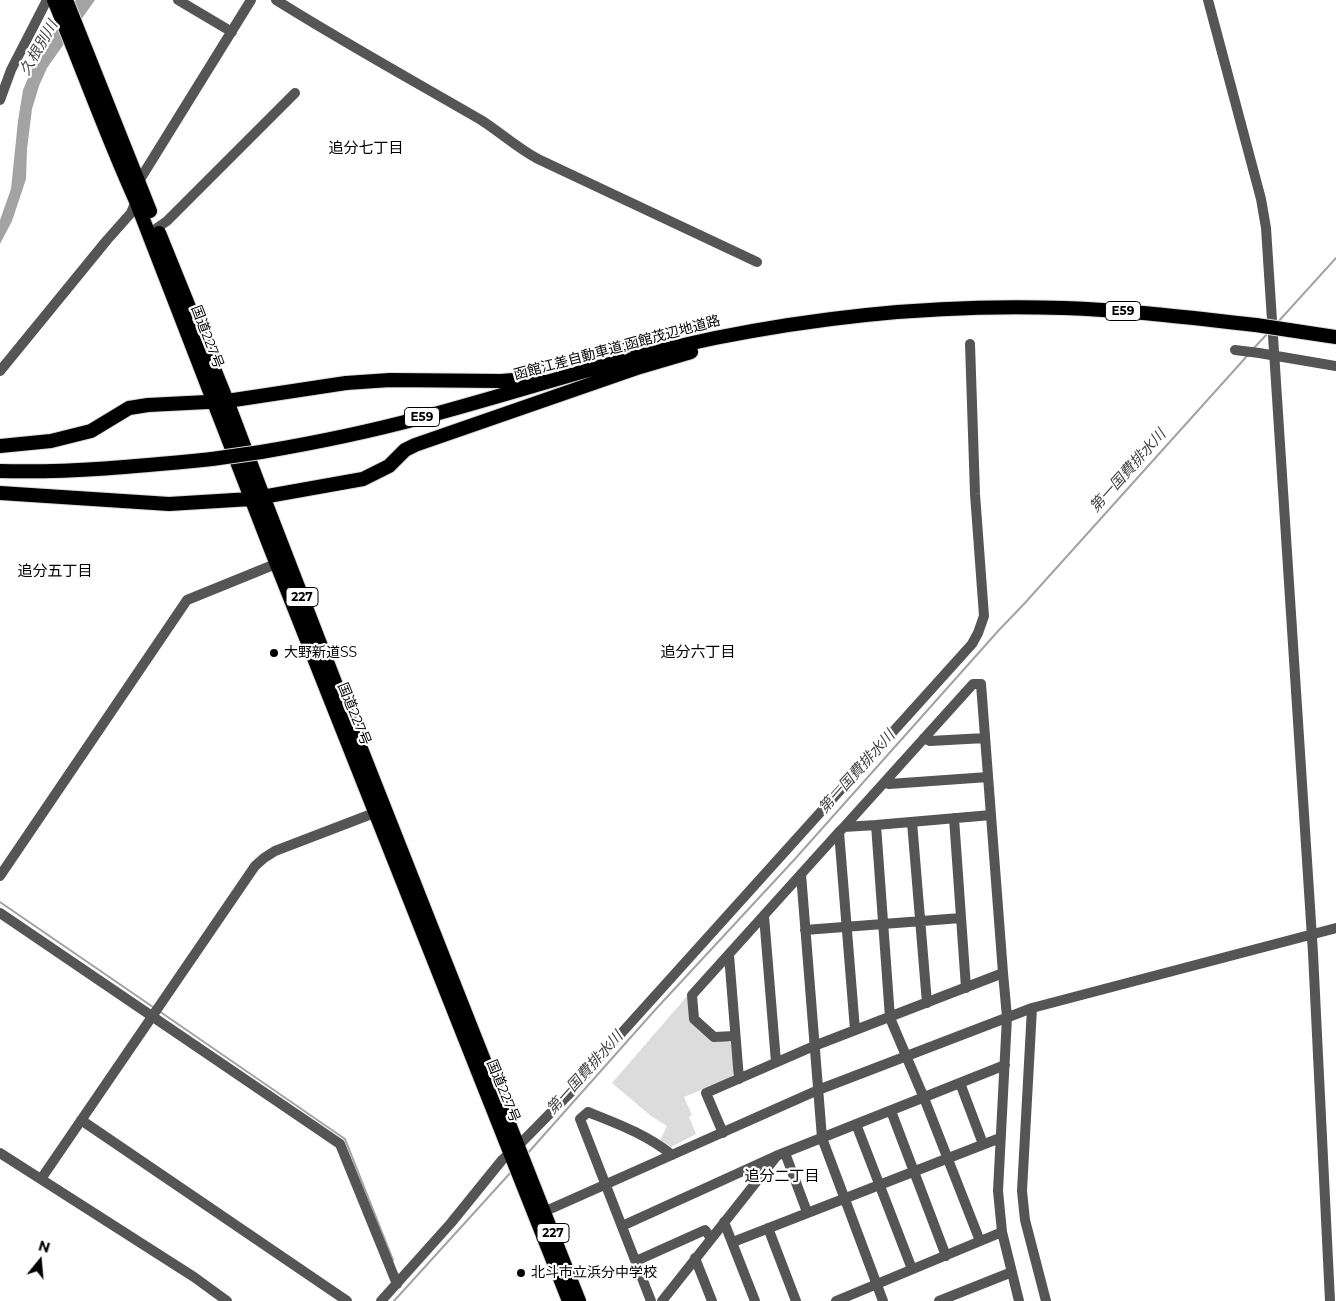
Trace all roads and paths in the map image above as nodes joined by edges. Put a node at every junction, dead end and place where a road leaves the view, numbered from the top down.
1 (178, 0) edge
2 (251, 0) edge
3 (276, 0) edge
4 (1208, 0) edge
5 (56, 2) edge
6 (232, 32) junction
7 (79, 47) junction
8 (295, 92) dead end
9 (0, 100) edge
10 (139, 182) junction
11 (136, 201) junction
12 (156, 228) junction
13 (757, 262) dead end
14 (1336, 337) edge
15 (712, 343) junction
16 (970, 344) dead end
17 (1239, 351) dead end
18 (1275, 356) junction
19 (1336, 366) edge
20 (0, 371) edge
21 (581, 373) junction
22 (221, 401) junction
23 (0, 446) edge
24 (0, 471) edge
25 (0, 493) edge
26 (257, 498) junction
27 (282, 562) junction
28 (924, 738) junction
29 (985, 738) junction
30 (988, 777) junction
31 (885, 782) junction
32 (380, 811) junction
33 (991, 816) junction
34 (954, 818) junction
35 (912, 822) junction
36 (876, 825) junction
37 (842, 830) junction
38 (801, 874) junction
39 (0, 876) edge
40 (0, 913) edge
41 (764, 916) junction
42 (961, 918) junction
43 (920, 921) junction
44 (883, 924) junction
45 (847, 928) junction
46 (1336, 928) edge
47 (805, 930) junction
48 (1311, 935) junction
49 (729, 955) junction
50 (1003, 973) junction
51 (966, 988) junction
52 (927, 1003) junction
53 (1032, 1008) junction
54 (155, 1012) junction
55 (1007, 1017) junction
56 (890, 1018) junction
57 (855, 1030) junction
58 (735, 1036) junction
59 (814, 1046) junction
60 (906, 1057) junction
61 (776, 1062) junction
62 (1005, 1065) junction
63 (739, 1079) junction
64 (960, 1083) junction
65 (818, 1090) junction
66 (924, 1098) junction
67 (891, 1111) junction
68 (81, 1120) junction
69 (856, 1124) junction
70 (723, 1133) junction
71 (822, 1138) junction
72 (1000, 1138) junction
73 (983, 1144) junction
74 (0, 1153) edge
75 (672, 1155) junction
76 (781, 1155) junction
77 (518, 1159) junction
78 (948, 1159) junction
79 (913, 1172) junction
80 (41, 1179) junction
81 (606, 1184) junction
82 (880, 1185) junction
83 (844, 1199) junction
84 (808, 1212) junction
85 (539, 1214) junction
86 (724, 1222) junction
87 (622, 1226) junction
88 (768, 1228) junction
89 (1002, 1232) junction
90 (711, 1238) junction
91 (980, 1241) junction
92 (732, 1242) junction
93 (946, 1256) junction
94 (695, 1258) junction
95 (636, 1261) junction
96 (912, 1269) junction
97 (1012, 1272) junction
98 (397, 1284) junction
99 (876, 1284) junction
100 (227, 1301) edge
101 (347, 1301) edge
102 (381, 1301) edge
103 (569, 1301) edge
104 (579, 1301) edge
105 (651, 1301) edge
106 (662, 1301) edge
107 (712, 1301) edge
108 (755, 1301) edge
109 (796, 1301) edge
110 (837, 1301) edge
111 (883, 1301) edge
112 (939, 1301) edge
113 (1019, 1301) edge
114 (1046, 1301) edge
115 (1330, 1301) edge

1 - 6 street
2 - 6 street
3 - 13 street
4 - 18 street
5 - 7 highway, 国道227号 / 227
5 - 9 street
6 - 10 street
7 - 10 highway, 国道227号 / 227
7 - 11 highway, 国道227号 / 227
8 - 12 street
10 - 11 street
10 - 12 highway, 国道227号 / 227
11 - 20 street
11 - 22 highway, 国道227号 / 227
12 - 22 highway, 国道227号 / 227
14 - 15 highway, 函館江差自動車道;函館茂辺地道路 / E59, bridge
15 - 21 highway, 函館江差自動車道;函館茂辺地道路 / E59
15 - 26 highway
16 - 77 street
17 - 18 street
18 - 19 street
18 - 48 street
21 - 22 highway
21 - 24 highway, 函館江差自動車道;函館茂辺地道路 / E59, bridge
22 - 23 highway
22 - 26 highway, 国道227号 / 227
25 - 26 highway
26 - 27 highway, 国道227号 / 227
27 - 32 highway, 国道227号 / 227
27 - 39 street
28 - 29 street
28 - 29 street
28 - 31 street
29 - 30 street
30 - 31 street
30 - 33 street
31 - 37 street
32 - 54 street
32 - 77 highway, 国道227号 / 227
33 - 34 street
33 - 50 street
34 - 35 street
34 - 42 street
35 - 36 street
35 - 43 street
36 - 37 street
36 - 44 street
37 - 38 street
37 - 45 street
38 - 41 street
38 - 47 street
40 - 54 street
41 - 49 street
41 - 61 street
42 - 43 street
42 - 51 street
43 - 44 street
43 - 52 street
44 - 45 street
44 - 56 street
45 - 47 street
45 - 57 street
46 - 48 street
47 - 59 street
48 - 53 street
48 - 115 street
49 - 58 street
49 - 58 street
50 - 51 street
50 - 55 street
51 - 52 street
52 - 56 street
53 - 55 street
53 - 114 street
54 - 68 street
54 - 98 street
55 - 60 street
55 - 62 street
56 - 57 street
56 - 60 street
57 - 59 street
58 - 63 street
59 - 61 street
59 - 65 street
60 - 65 street
60 - 66 street
61 - 63 street
62 - 64 street
62 - 72 street
63 - 70 street
64 - 66 street
64 - 73 street
65 - 70 street
65 - 71 street
66 - 67 street
66 - 78 street
67 - 69 street
67 - 79 street
68 - 80 street
68 - 101 street
69 - 71 street
69 - 82 street
70 - 75 street
71 - 76 street
71 - 83 street
72 - 73 street
72 - 89 street
73 - 78 street
74 - 80 street
75 - 81 street
75 - 81 street
76 - 84 street
76 - 86 street
76 - 87 street
77 - 85 highway, 国道227号 / 227
77 - 98 street
78 - 79 street
78 - 91 street
79 - 82 street
79 - 93 street
80 - 100 street
81 - 85 street
81 - 87 street
82 - 83 street
82 - 96 street
83 - 84 street
83 - 99 street
84 - 88 street
85 - 103 highway, 国道227号 / 227
85 - 104 highway, 国道227号 / 227
86 - 90 street
86 - 92 street
87 - 95 street
88 - 92 street
88 - 109 street
89 - 91 street
89 - 97 street
90 - 94 street
90 - 95 street
91 - 93 street
92 - 108 street
93 - 96 street
94 - 106 street
94 - 107 street
95 - 105 street
96 - 99 street
97 - 112 street
97 - 113 street
98 - 102 street
99 - 110 street
99 - 111 street

